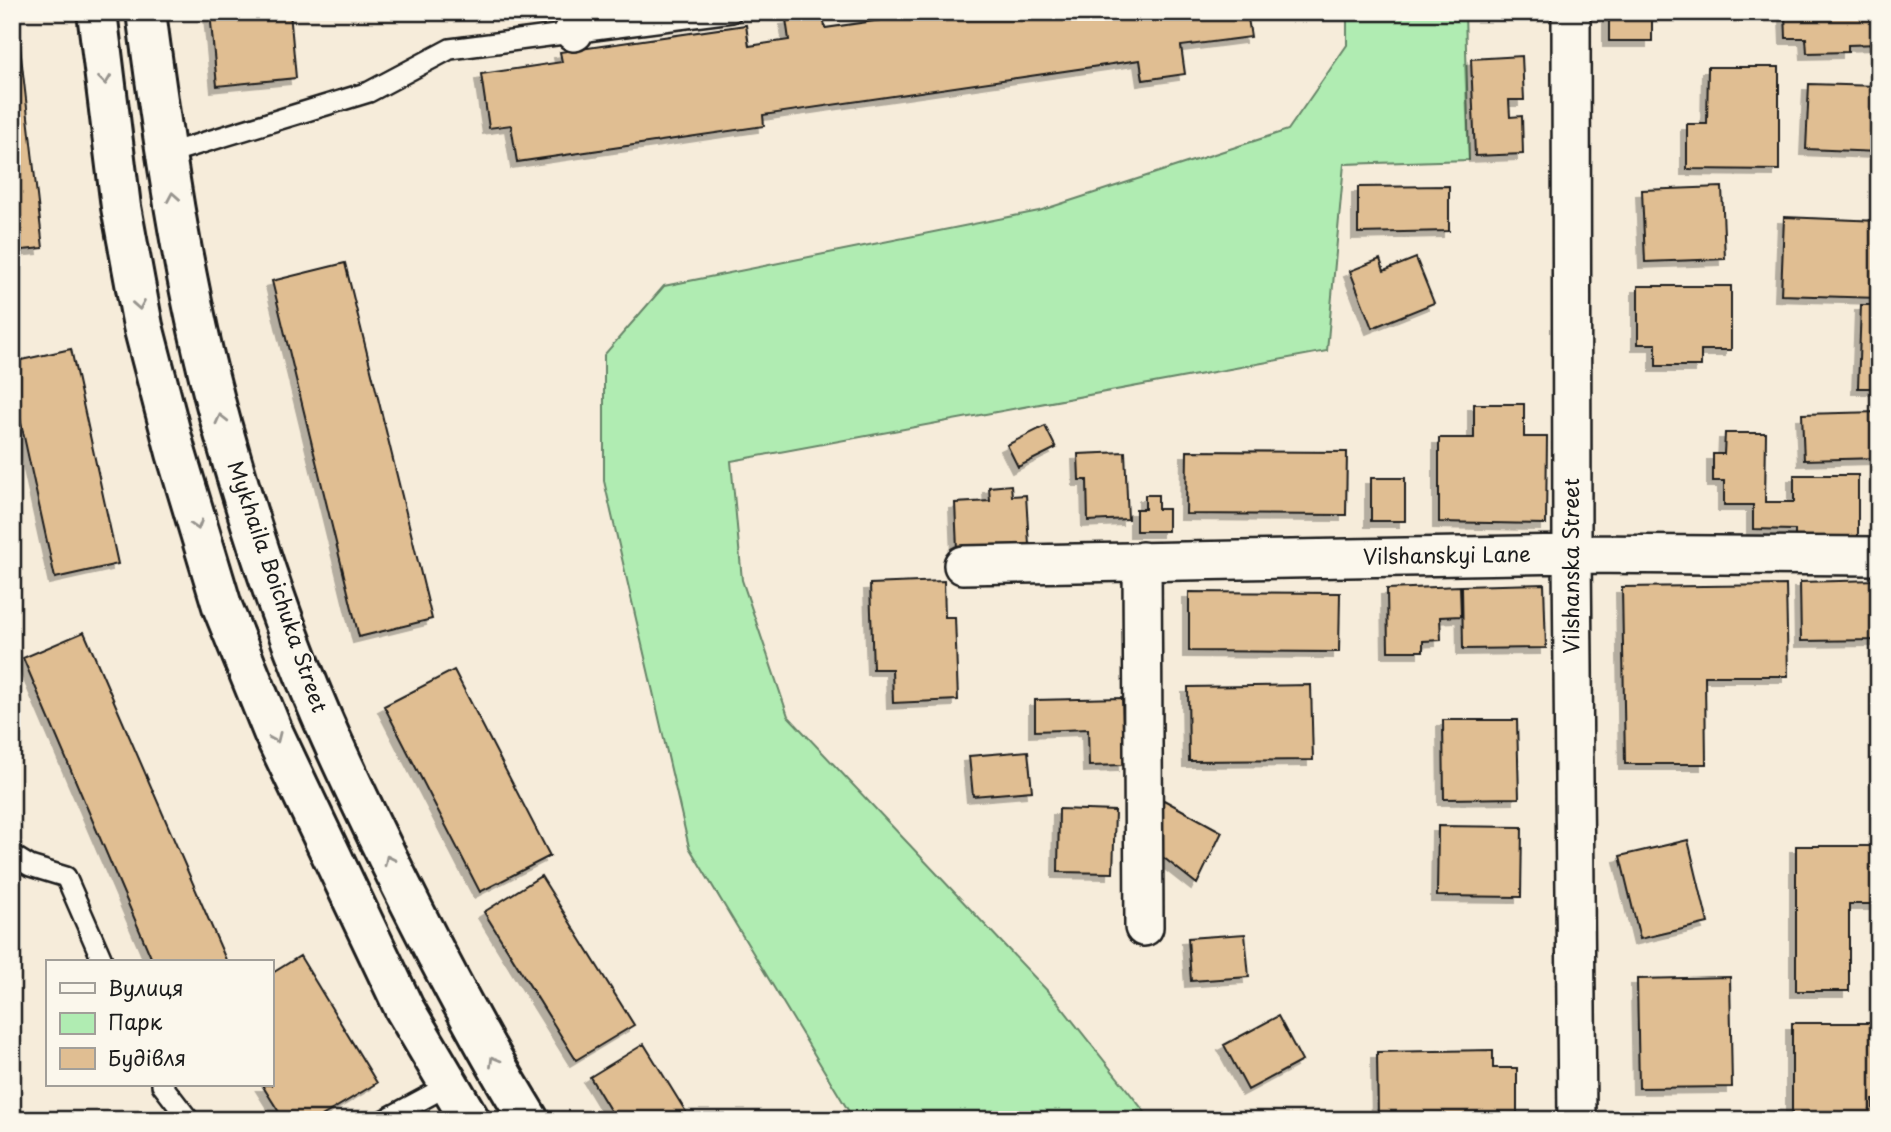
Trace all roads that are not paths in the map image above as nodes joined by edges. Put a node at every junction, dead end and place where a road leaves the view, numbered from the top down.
1 (97, 12) edge
2 (146, 12) edge
3 (732, 12) edge
4 (1571, 12) edge
5 (575, 22) edge
6 (166, 154) junction
7 (1572, 554) junction
8 (1879, 556) edge
9 (1142, 561) junction
10 (963, 565) dead end
11 (12, 855) edge
12 (1144, 927) dead end
13 (102, 960) edge
14 (449, 1085) junction
15 (163, 1086) edge
16 (189, 1120) edge
17 (384, 1120) edge
18 (470, 1120) edge
19 (529, 1120) edge
20 (1577, 1120) edge

1 -> 14 main road
2 - 6 main road, Mykhaila Boichuka Street
3 - 5 lane
4 - 7 street, Vilshanska Street
5 - 6 lane
19 -> 6 main road, Mykhaila Boichuka Street
7 - 8 street, Vilshanskyi Lane
7 - 9 street, Vilshanskyi Lane
7 - 20 street, Vilshanska Street
9 - 10 street, Vilshanskyi Lane
9 - 12 street
11 - 13 lane
14 - 17 lane
14 - 18 main road
15 - 16 lane

